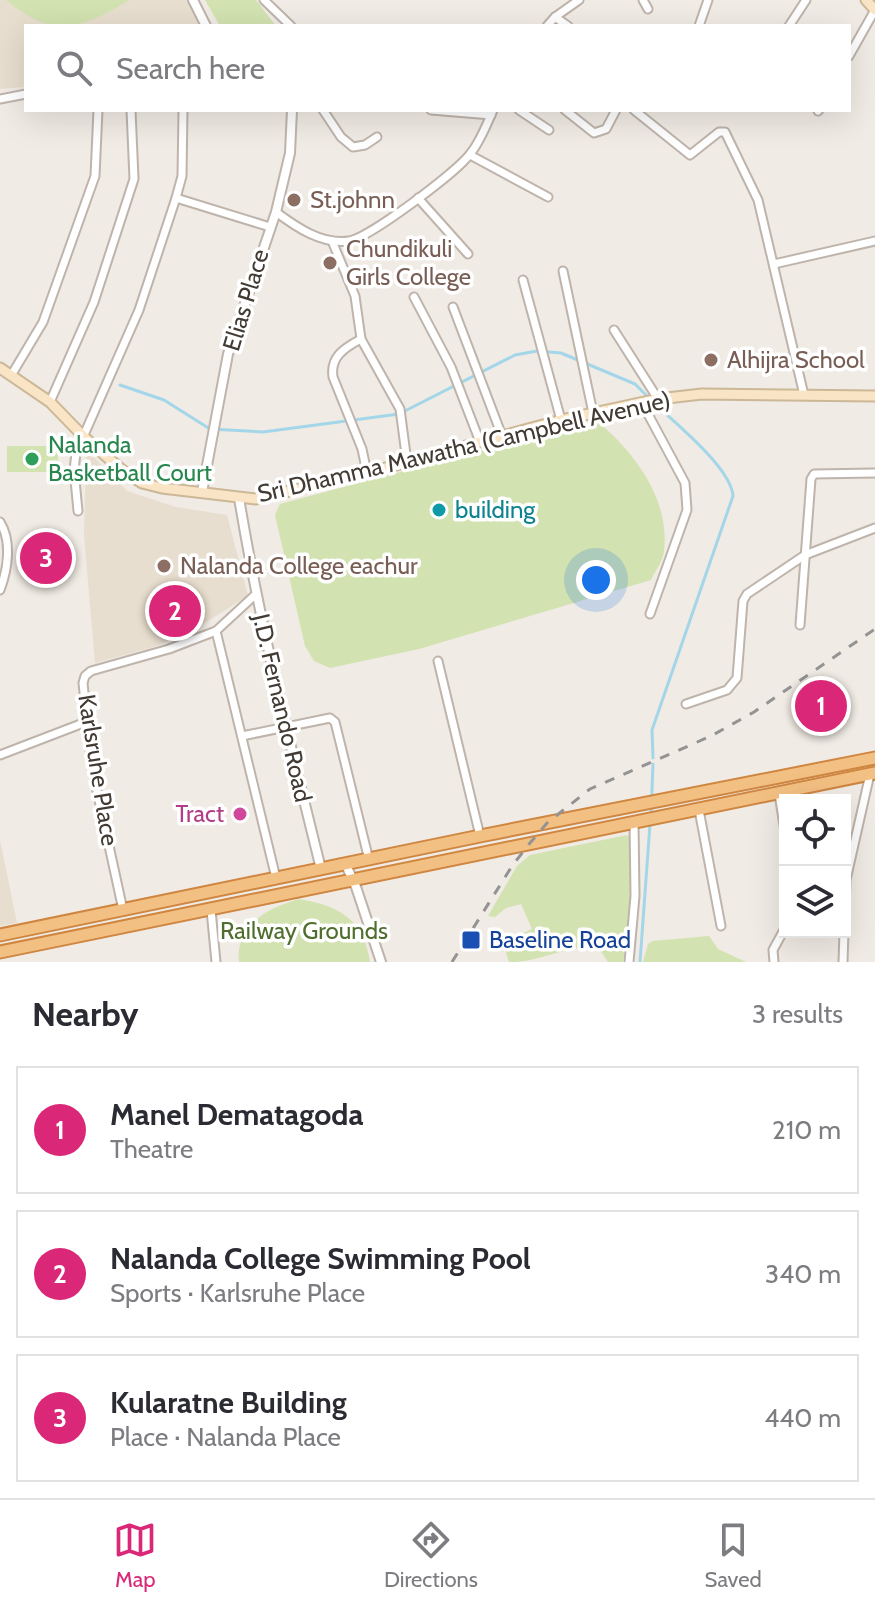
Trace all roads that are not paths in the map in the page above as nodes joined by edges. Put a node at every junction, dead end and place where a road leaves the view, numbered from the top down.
1 (193, 0) edge
2 (264, 0) edge
3 (579, 0) edge
4 (643, 0) edge
5 (708, 0) edge
6 (806, 0) edge
7 (866, 0) edge
8 (648, 9) dead end
9 (875, 10) edge
10 (555, 17) junction
11 (205, 24) edge
12 (289, 24) edge
13 (549, 24) edge
14 (565, 24) edge
15 (700, 24) edge
16 (790, 24) edge
17 (851, 52) edge
18 (24, 94) edge
19 (0, 99) edge
20 (98, 112) edge
21 (131, 112) edge
22 (183, 112) edge
23 (292, 112) edge
24 (324, 112) edge
25 (492, 112) edge
26 (522, 112) edge
27 (568, 112) edge
28 (615, 112) edge
29 (636, 112) edge
30 (549, 130) dead end
31 (377, 137) dead end
32 (470, 155) junction
33 (548, 197) dead end
34 (176, 198) junction
35 (418, 198) junction
36 (276, 212) junction
37 (270, 227) junction
38 (332, 241) junction
39 (875, 241) edge
40 (468, 254) dead end
41 (774, 264) junction
42 (563, 271) dead end
43 (523, 280) dead end
44 (414, 297) dead end
45 (453, 307) dead end
46 (614, 330) dead end
47 (361, 339) junction
48 (0, 368) edge
49 (12, 374) junction
50 (804, 395) junction
51 (875, 396) edge
52 (651, 401) junction
53 (50, 402) junction
54 (593, 413) junction
55 (561, 420) junction
56 (502, 436) junction
57 (84, 437) junction
58 (480, 442) junction
59 (407, 462) junction
60 (367, 473) junction
61 (875, 473) edge
62 (202, 492) junction
63 (239, 498) junction
64 (78, 511) dead end
65 (0, 522) edge
66 (875, 528) edge
67 (805, 555) junction
68 (0, 590) edge
69 (255, 595) junction
70 (650, 614) dead end
71 (800, 625) dead end
72 (216, 631) junction
73 (438, 661) dead end
74 (686, 704) dead end
75 (86, 722) junction
76 (284, 727) junction
77 (242, 736) junction
78 (0, 755) edge
79 (875, 758) edge
80 (873, 774) edge
81 (779, 794) joint
82 (699, 810) junction
83 (645, 820) junction
84 (480, 836) junction
85 (369, 860) junction
86 (346, 865) junction
87 (850, 866) edge
88 (321, 869) junction
89 (276, 878) junction
90 (352, 880) junction
91 (211, 910) junction
92 (123, 911) junction
93 (721, 926) dead end
94 (0, 935) edge
95 (780, 938) edge
96 (844, 938) edge
97 (0, 952) edge
98 (216, 962) edge
99 (381, 962) edge
100 (629, 962) edge
101 (774, 962) edge
102 (843, 962) edge

1 - 11 street
2 - 12 street
3 - 10 street
4 - 8 street
5 - 15 street
6 - 16 street
7 - 9 main road
9 - 17 street
10 - 13 street
10 - 14 street
18 - 19 street
20 - 49 street
21 - 53 street
22 - 34 street
23 - 36 street, Elias Place
24 - 31 street
25 - 32 street
26 - 30 street
27 - 28 street
29 - 41 street
32 - 33 street
32 - 35 street
34 - 37 street
34 - 57 street
35 - 38 street
35 - 40 street
36 - 37 street, Elias Place
36 - 38 street
37 - 62 street, Elias Place
38 - 47 street
39 - 41 street
41 - 50 street
42 - 54 street
43 - 55 street
44 - 58 street
45 - 56 street
46 - 52 street
47 - 59 street
47 - 60 street
48 - 49 main road, Sri Dhamma Mawatha (Campbell Avenue)
49 - 53 main road, Sri Dhamma Mawatha (Campbell Avenue)
50 - 51 main road, Sri Dhamma Mawatha (Campbell Avenue)
50 - 52 main road, Sri Dhamma Mawatha (Campbell Avenue)
52 - 54 main road, Sri Dhamma Mawatha (Campbell Avenue)
52 - 70 street
53 - 57 main road, Sri Dhamma Mawatha (Campbell Avenue)
54 - 55 main road, Sri Dhamma Mawatha (Campbell Avenue)
55 - 56 main road, Sri Dhamma Mawatha (Campbell Avenue)
56 - 58 main road, Sri Dhamma Mawatha (Campbell Avenue)
57 - 62 main road, Sri Dhamma Mawatha (Campbell Avenue)
57 - 64 street
58 - 59 main road, Sri Dhamma Mawatha (Campbell Avenue)
59 - 60 main road, Sri Dhamma Mawatha (Campbell Avenue)
60 - 63 main road, Sri Dhamma Mawatha (Campbell Avenue)
61 - 67 street
62 - 63 main road, Sri Dhamma Mawatha (Campbell Avenue)
63 - 69 street, J.D. Fernando Road
65 - 68 street
66 - 67 street
67 - 71 street
67 - 74 street
69 - 72 street, Karlsruhe Place
69 - 76 street, J.D. Fernando Road
72 - 75 street, Karlsruhe Place
72 - 77 street
73 - 84 street
75 - 78 street
75 - 92 street, Karlsruhe Place
76 - 77 street
76 - 85 street
76 - 88 street, J.D. Fernando Road
77 - 89 street
79 - 84 highway
80 - 81 highway
80 - 87 street
81 - 82 highway
82 - 83 highway
82 - 93 street
83 - 90 highway
83 - 100 street
84 - 85 highway
85 - 86 highway
86 - 88 highway
86 - 90 street
88 - 89 highway
89 - 92 highway
90 - 91 highway
90 - 99 street
91 - 97 highway
91 - 98 street
92 - 94 highway
95 - 101 street
96 - 102 street

